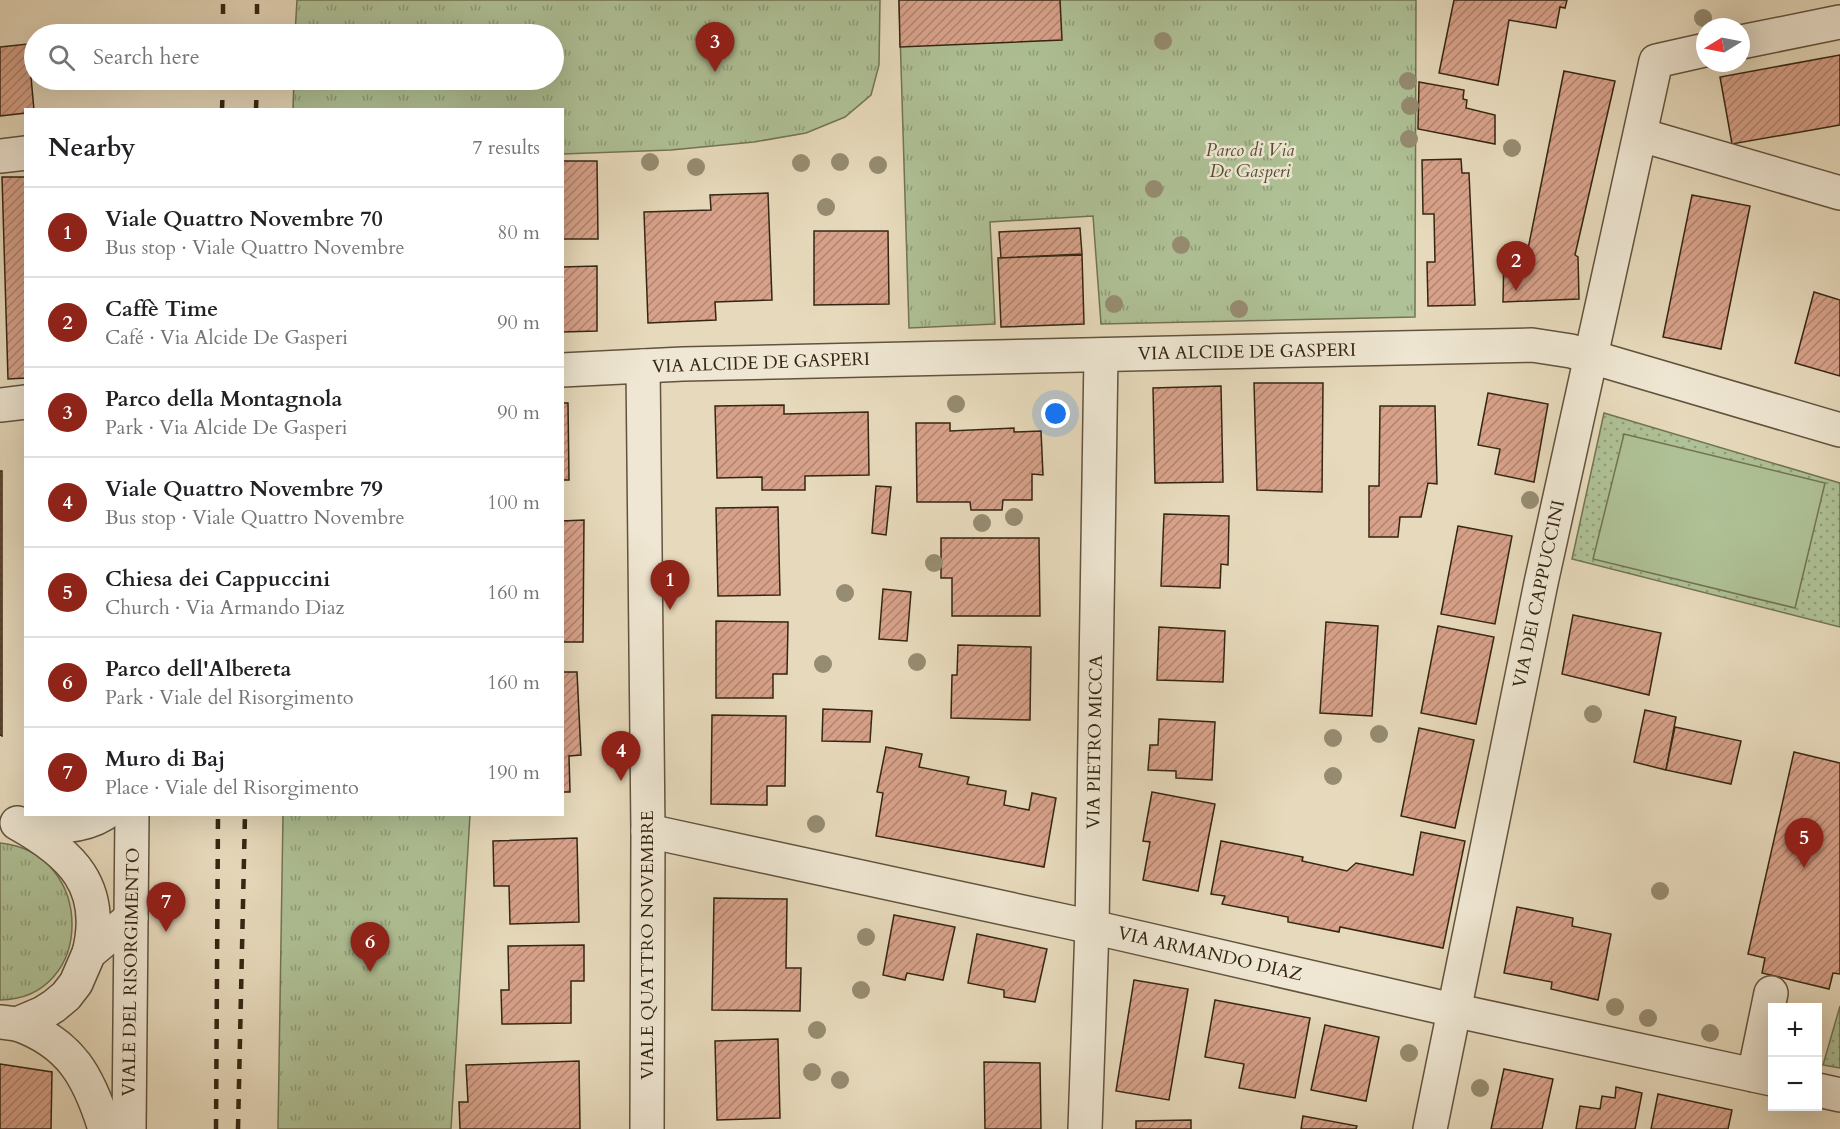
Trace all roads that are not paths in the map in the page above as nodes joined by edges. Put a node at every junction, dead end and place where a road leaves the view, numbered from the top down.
1 (1840, 22) edge
2 (1750, 40) edge
3 (1696, 52) edge
4 (1641, 135) junction
5 (24, 153) edge
6 (0, 156) edge
7 (1840, 193) edge
8 (1101, 355) junction
9 (1589, 358) junction
10 (643, 366) junction
11 (564, 370) edge
12 (24, 402) edge
13 (0, 405) edge
14 (1840, 430) edge
15 (99, 816) edge
16 (132, 816) edge
17 (9, 822) edge
18 (648, 831) junction
19 (81, 876) junction
20 (131, 918) junction
21 (1092, 927) junction
22 (89, 953) junction
23 (1771, 993) dead end
24 (1454, 1011) junction
25 (9, 1023) edge
26 (1763, 1077) edge
27 (1822, 1091) edge
28 (1840, 1095) edge
29 (105, 1129) edge
30 (129, 1129) edge
31 (647, 1129) edge
32 (1085, 1129) edge
33 (1430, 1129) edge

1 - 2 street
3 - 4 street, VIA DEI CAPPUCCINI
4 - 7 street
4 - 9 street, VIA DEI CAPPUCCINI
5 - 6 street
8 - 9 street, VIA ALCIDE DE GASPERI
8 - 10 street, VIA ALCIDE DE GASPERI
8 - 21 street, VIA PIETRO MICCA
9 - 14 street, VIA ALCIDE DE GASPERI
9 - 24 street, VIA DEI CAPPUCCINI
10 - 11 street, VIA ALCIDE DE GASPERI
10 - 18 street, VIALE QUATTRO NOVEMBRE
12 - 13 street
15 - 17 street
16 - 20 street, VIALE DEL RISORGIMENTO
17 - 19 street
18 - 21 street, VIA ARMANDO DIAZ
18 - 31 street, VIALE QUATTRO NOVEMBRE
19 - 20 street
19 - 22 street
20 - 22 street
20 - 30 street, VIALE DEL RISORGIMENTO
21 - 24 street, VIA ARMANDO DIAZ
21 - 32 street, VIA PIETRO MICCA
22 - 25 street
23 - 26 street
24 - 26 street, VIA ARMANDO DIAZ
24 - 33 street, VIA DEI CAPPUCCINI
25 - 29 street
27 - 28 street

